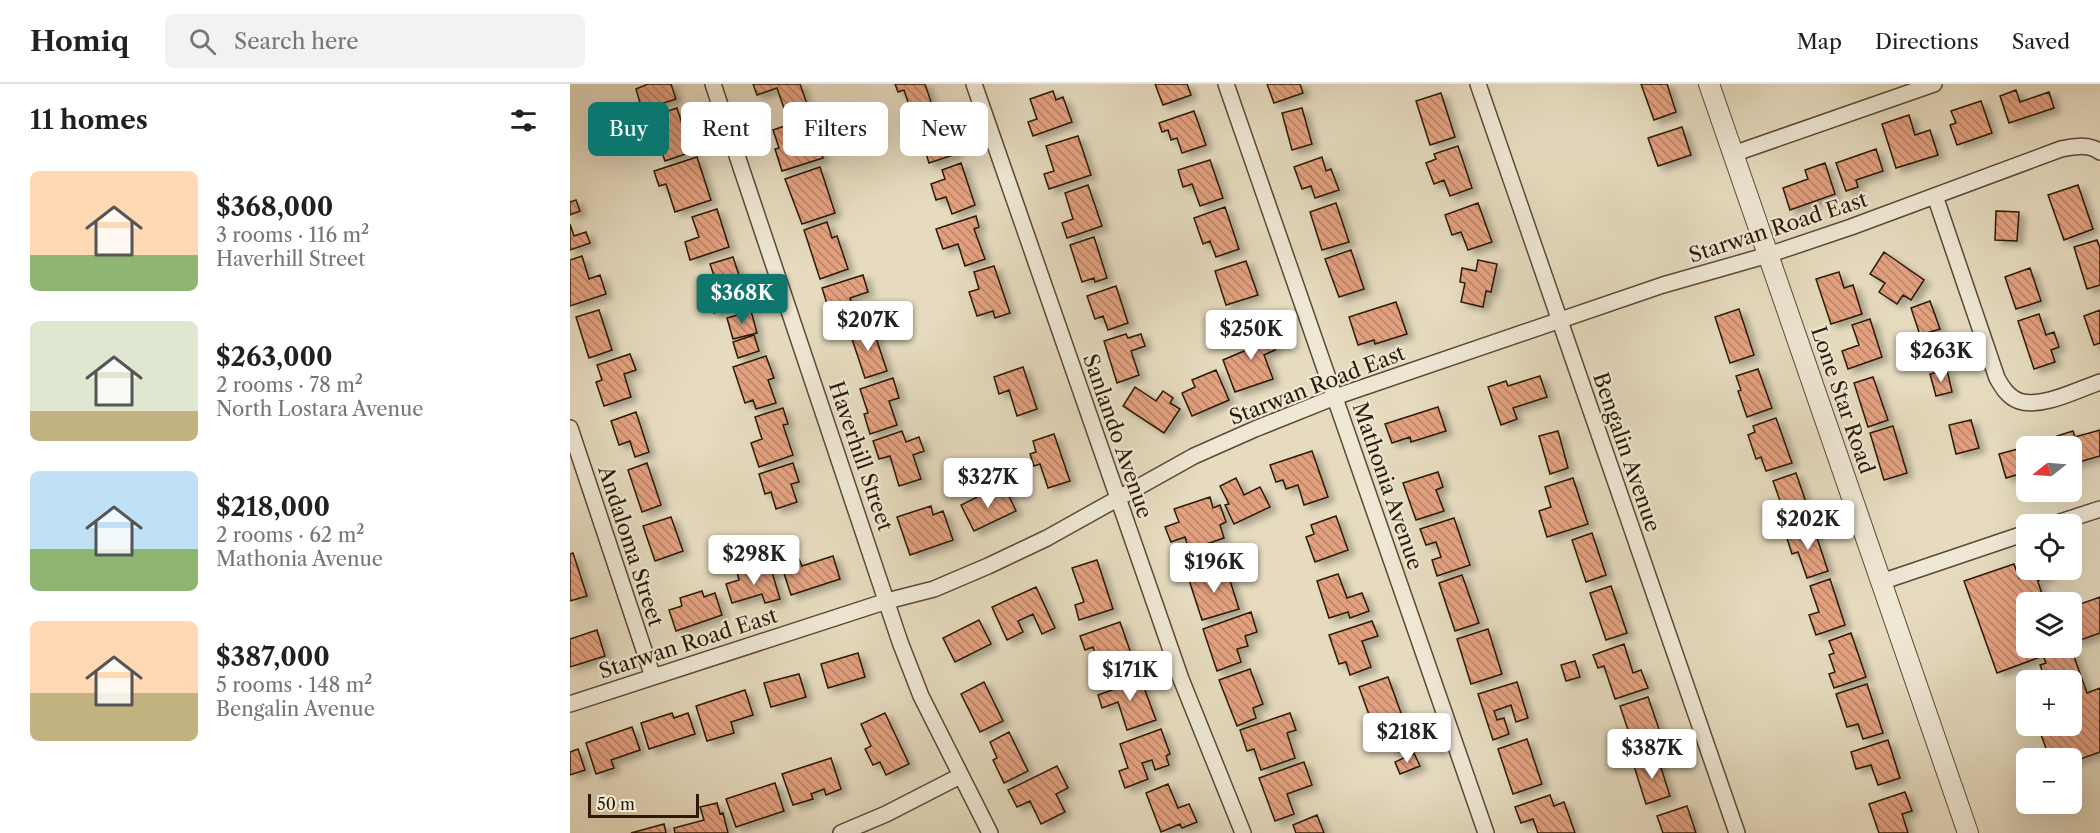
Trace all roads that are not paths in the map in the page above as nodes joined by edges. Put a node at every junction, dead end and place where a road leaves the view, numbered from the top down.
1 (713, 84) edge
2 (974, 84) edge
3 (1226, 84) edge
4 (1478, 84) edge
5 (1709, 84) edge
6 (1934, 84) edge
7 (2098, 151) edge
8 (1733, 154) junction
9 (1935, 196) junction
10 (1768, 255) junction
11 (1560, 321) junction
12 (2100, 382) edge
13 (1335, 397) junction
14 (570, 428) edge
15 (1117, 498) junction
16 (2100, 509) edge
17 (2082, 515) edge
18 (2016, 536) edge
19 (1881, 582) junction
20 (887, 601) junction
21 (653, 677) junction
22 (570, 704) edge
23 (960, 776) junction
24 (841, 833) edge
25 (990, 833) edge
26 (1243, 833) edge
27 (1486, 833) edge
28 (1737, 833) edge
29 (1968, 833) edge

1 - 20 street, Haverhill Street
2 - 15 street, Sanlando Avenue
3 - 13 street, Mathonia Avenue
4 - 11 street, Bengalin Avenue
5 - 8 street, Lone Star Road
6 - 8 street
7 - 9 street, Starwan Road East
8 - 10 street, Lone Star Road
9 - 10 street, Starwan Road East
9 - 12 street
10 - 11 street, Starwan Road East
10 - 19 street, Lone Star Road
11 - 13 street, Starwan Road East
11 - 28 street, Bengalin Avenue
13 - 15 street, Starwan Road East
13 - 27 street, Mathonia Avenue
14 - 21 street, Andaloma Street
15 - 20 street, Starwan Road East
15 - 26 street, Sanlando Avenue
16 - 17 street
18 - 19 street
19 - 29 street, Lone Star Road
20 - 21 street, Starwan Road East
20 - 23 street, Haverhill Street
21 - 22 street, Starwan Road East
23 - 24 street
23 - 25 street, Haverhill Street

